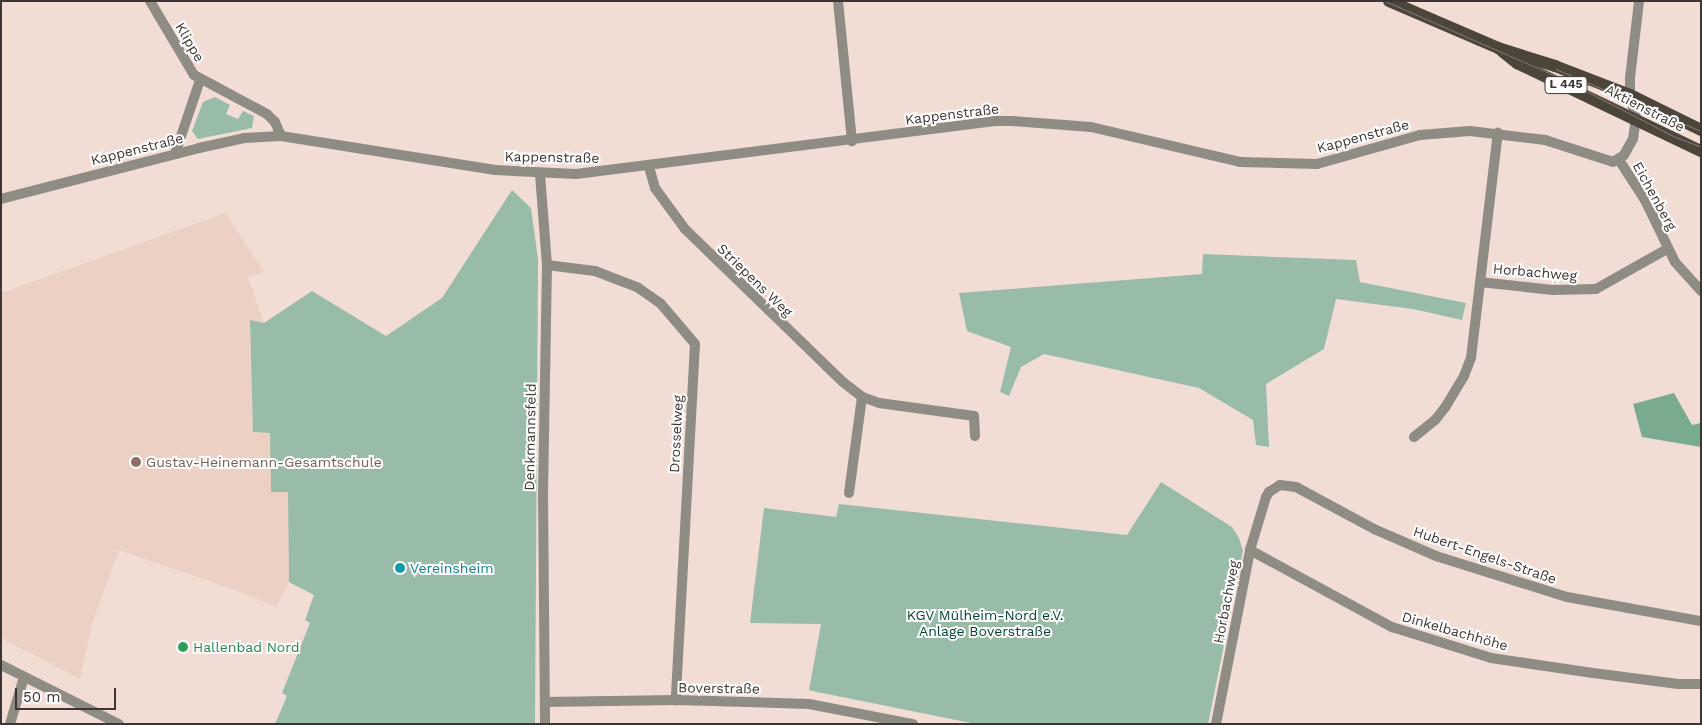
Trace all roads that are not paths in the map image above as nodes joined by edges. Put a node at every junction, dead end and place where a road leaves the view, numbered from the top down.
1 (150, 1) edge
2 (838, 1) edge
3 (1388, 1) edge
4 (1638, 1) edge
5 (1498, 48) junction
6 (200, 80) junction
7 (1631, 102) junction
8 (1635, 121) junction
9 (1701, 130) edge
10 (1498, 133) junction
11 (281, 136) junction
12 (852, 141) junction
13 (1701, 151) edge
14 (174, 154) junction
15 (1618, 160) junction
16 (649, 167) junction
17 (540, 174) junction
18 (1, 199) edge
19 (1667, 249) junction
20 (547, 265) junction
21 (1480, 282) junction
22 (1701, 291) edge
23 (862, 397) junction
24 (975, 436) dead end
25 (1414, 437) dead end
26 (1273, 489) joint
27 (849, 492) dead end
28 (1250, 550) junction
29 (1701, 621) edge
30 (1, 665) edge
31 (24, 677) junction
32 (1701, 684) edge
33 (676, 700) junction
34 (545, 702) junction
35 (10, 724) edge
36 (120, 724) edge
37 (545, 724) edge
38 (914, 724) edge
39 (1216, 724) edge

1 - 6 street, Klippe
2 - 12 street
3 - 5 main road, Aktienstraße / L 445
4 - 7 street, Eichenberg
5 - 7 main road, Aktienstraße / L 445
5 - 8 main road, Aktienstraße / L 445
6 - 11 street
6 - 14 street, Klippe
7 - 8 street, Eichenberg
7 - 9 main road, Aktienstraße / L 445
8 - 13 main road, Aktienstraße / L 445
8 - 15 street, Eichenberg
10 - 12 street, Kappenstraße
10 - 15 street, Kappenstraße
10 - 21 street, Horbachweg
11 - 14 street, Kappenstraße
11 - 17 street, Kappenstraße
12 - 16 street, Kappenstraße
14 - 18 street, Kappenstraße
15 - 19 street, Eichenberg
16 - 17 street, Kappenstraße
16 - 23 street, Striepens Weg
17 - 20 street, Denkmannsfeld
19 - 21 street, Horbachweg
19 - 22 street, Eichenberg
20 - 33 street, Drosselweg
20 - 34 street, Denkmannsfeld
21 - 25 street, Horbachweg
23 - 24 street, Striepens Weg
23 - 27 street
26 - 28 street, Horbachweg
26 - 29 street, Hubert-Engels-Straße
28 - 32 street, Dinkelbachhöhe
28 - 39 street, Horbachweg
30 - 31 street
31 - 35 street
31 - 36 street
33 - 34 street, Boverstraße
33 - 38 street, Boverstraße
34 - 37 street

